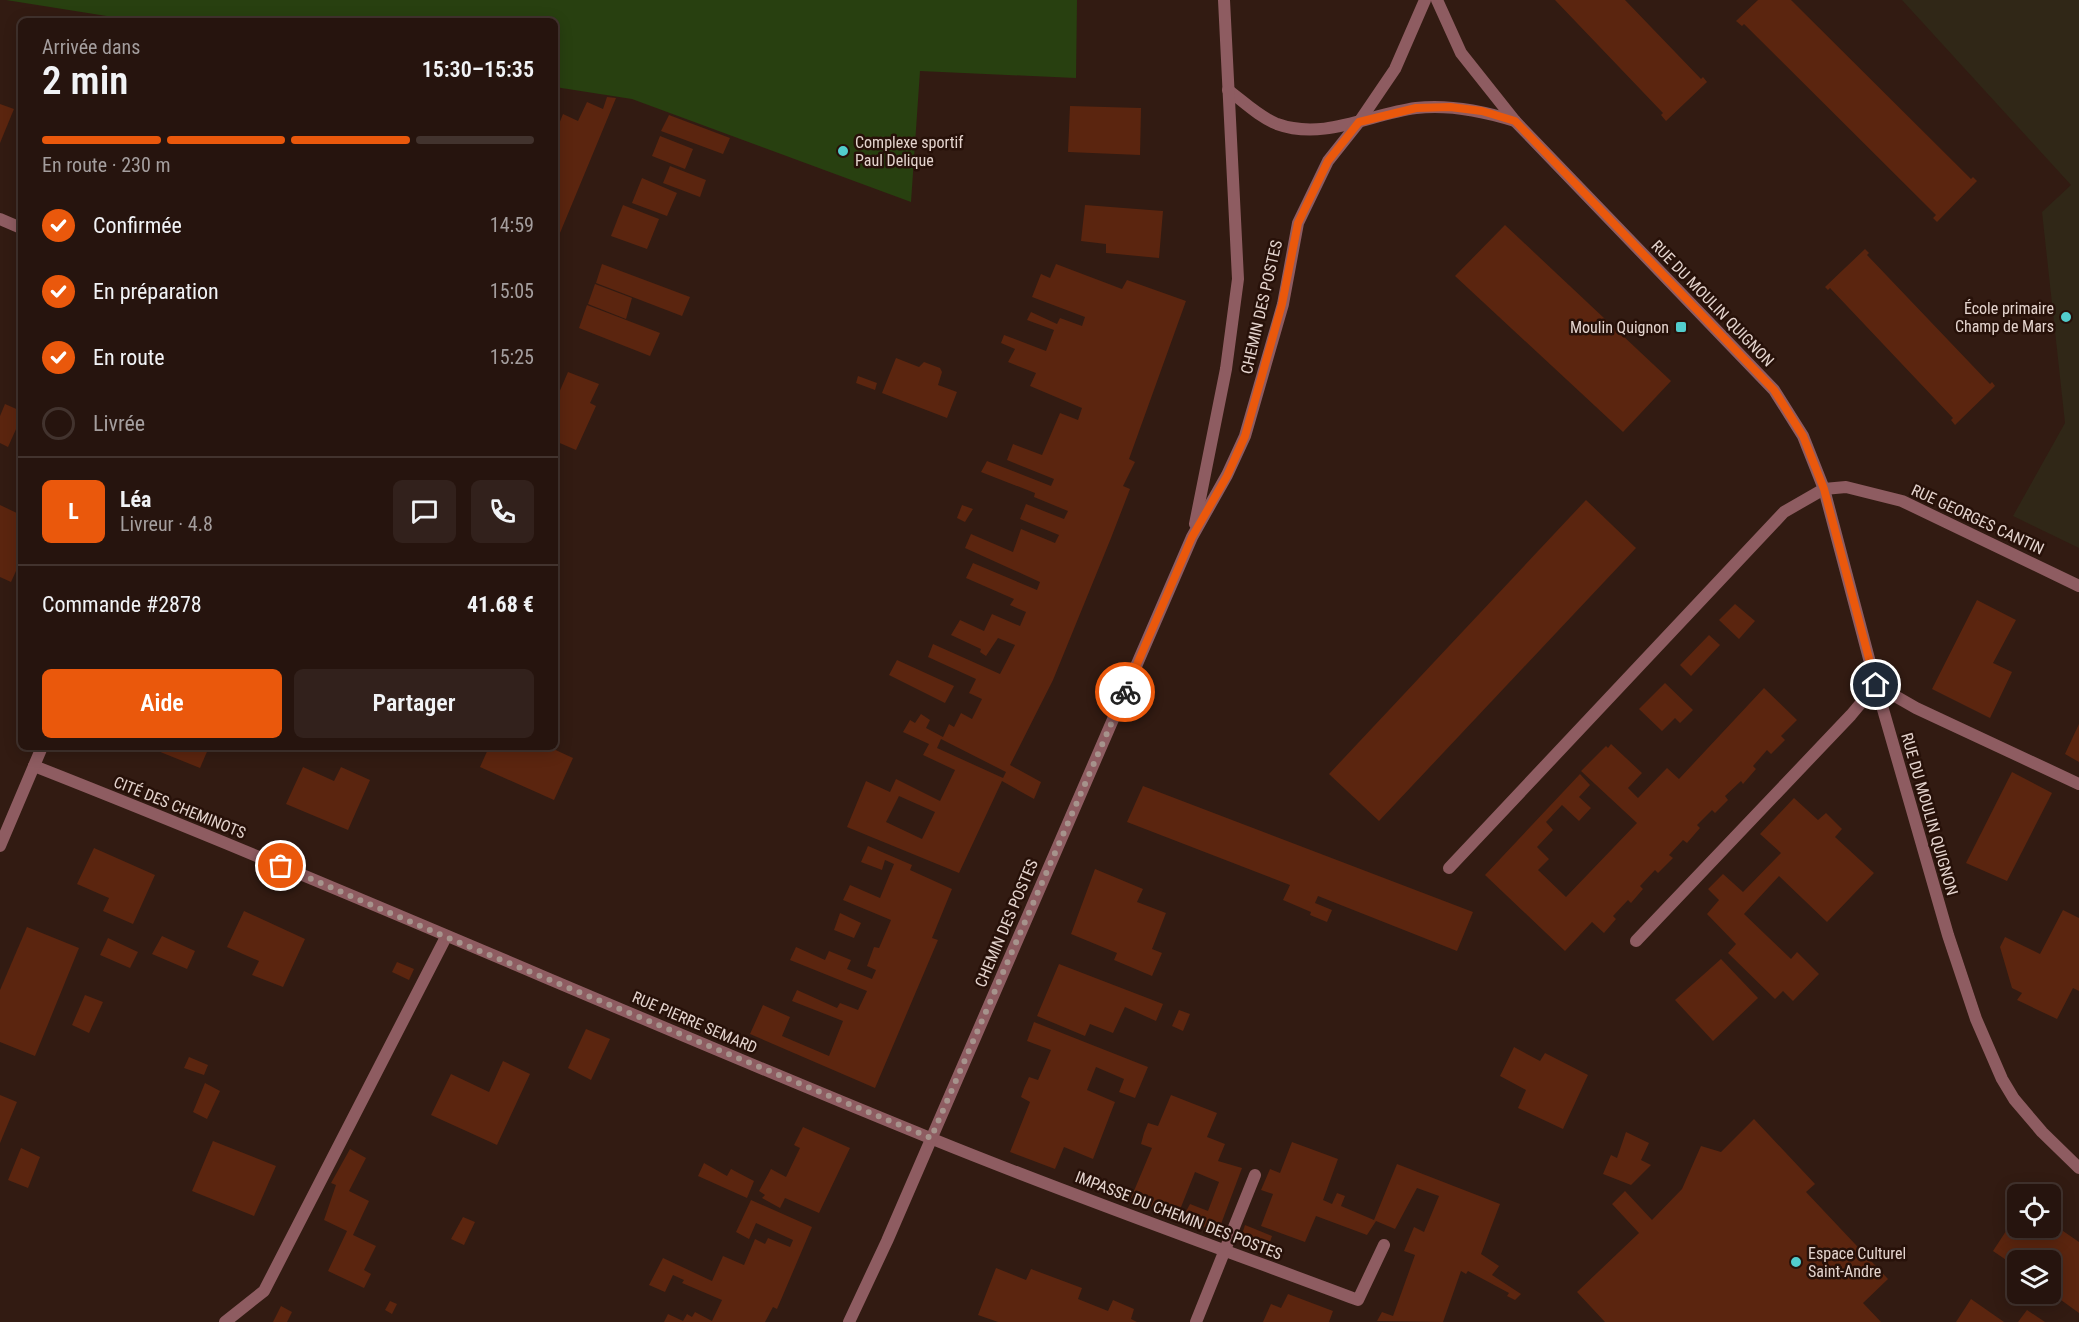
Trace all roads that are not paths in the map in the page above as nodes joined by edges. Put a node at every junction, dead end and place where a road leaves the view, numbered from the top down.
1 (1224, 0) edge
2 (1425, 0) edge
3 (1437, 0) edge
4 (1228, 90) junction
5 (1515, 121) junction
6 (1359, 122) junction
7 (0, 219) edge
8 (18, 227) edge
9 (1824, 489) junction
10 (1192, 537) junction
11 (2079, 586) edge
12 (1876, 685) junction
13 (41, 750) edge
14 (34, 766) junction
15 (2079, 784) edge
16 (0, 846) edge
17 (1449, 868) dead end
18 (446, 937) junction
19 (1636, 941) dead end
20 (931, 1138) junction
21 (2079, 1168) edge
22 (1255, 1175) dead end
23 (1384, 1245) dead end
24 (1225, 1250) junction
25 (225, 1322) edge
26 (849, 1322) edge
27 (1196, 1322) edge

1 - 4 street, CHEMIN DES POSTES
2 - 6 street, CHEMIN DES POSTES
3 - 5 street, RUE DU MOULIN QUIGNON
4 - 6 street
4 - 10 street, CHEMIN DES POSTES
5 - 6 street, RUE DU MOULIN QUIGNON
5 - 9 street, RUE DU MOULIN QUIGNON
6 - 10 street, CHEMIN DES POSTES
7 - 8 street
9 - 11 street, RUE GEORGES CANTIN
9 - 12 street, RUE DU MOULIN QUIGNON
9 - 17 street
10 - 20 street, CHEMIN DES POSTES
12 - 15 street
12 - 19 street
12 - 21 street, RUE DU MOULIN QUIGNON
13 - 14 street
14 - 16 street
14 - 18 street, CITÉ DES CHEMINOTS
18 - 20 street, RUE PIERRE SEMARD
18 - 25 street
20 - 24 street, IMPASSE DU CHEMIN DES POSTES
20 - 26 street, CHEMIN DES POSTES
22 - 24 street
23 - 24 street, IMPASSE DU CHEMIN DES POSTES
24 - 27 street

